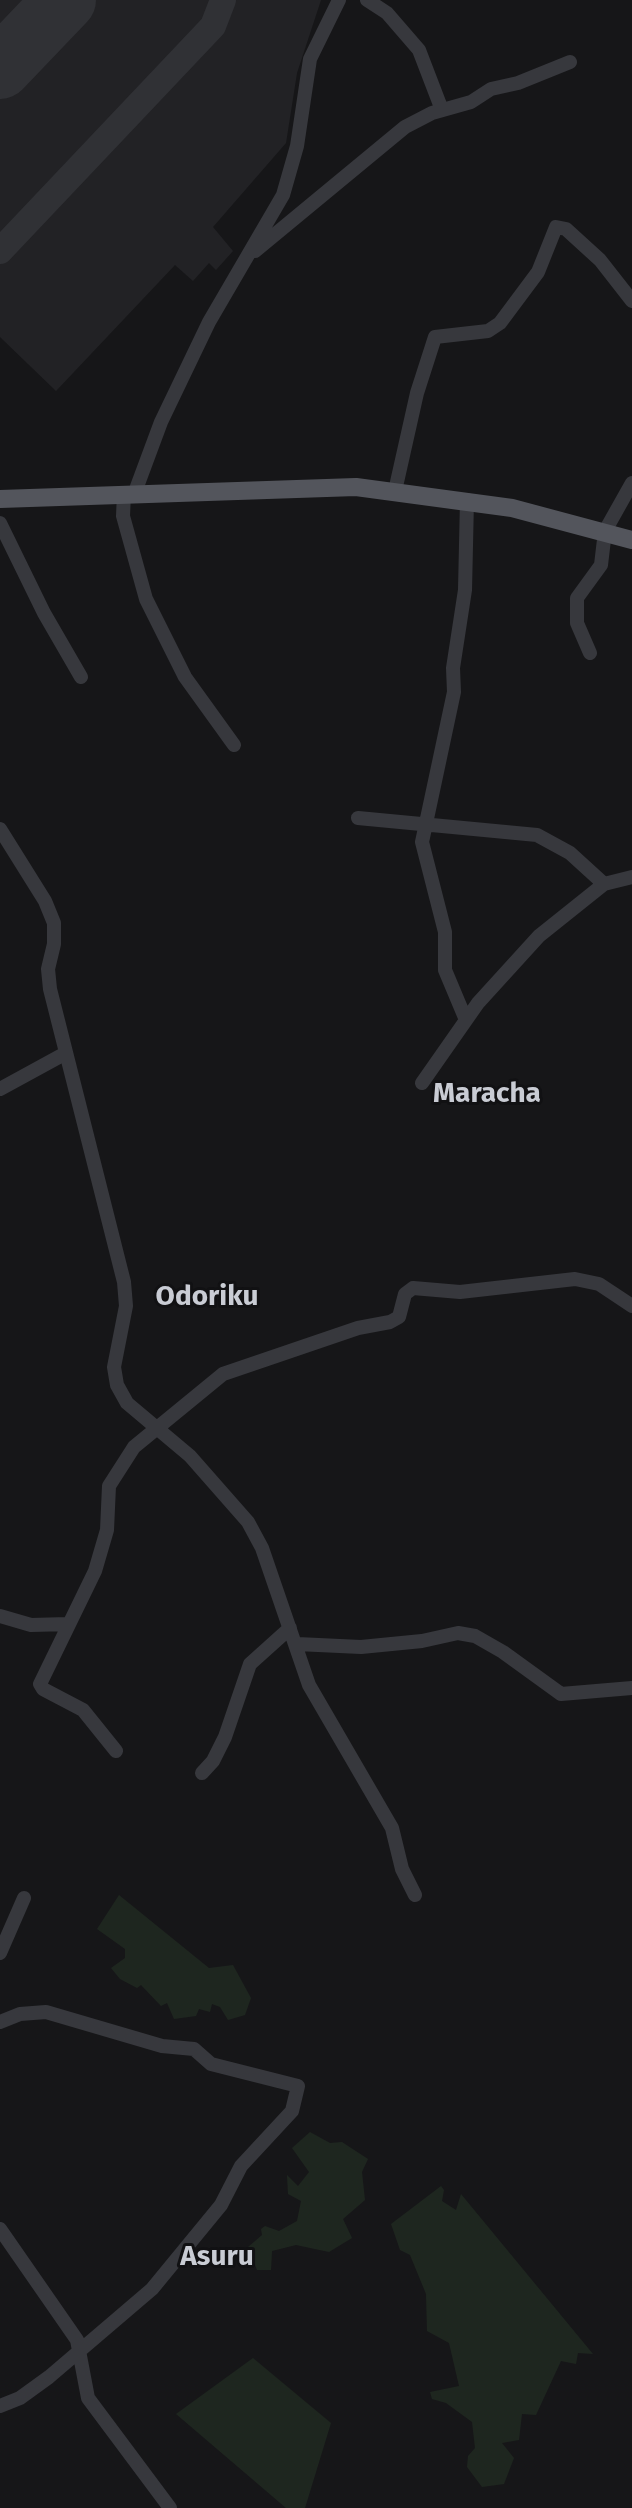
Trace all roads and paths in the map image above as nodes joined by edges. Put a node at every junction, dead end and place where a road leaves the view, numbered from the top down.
1 (339, 0) edge
2 (367, 0) edge
3 (570, 62) dead end
4 (442, 110) junction
5 (252, 254) junction
6 (632, 301) edge
7 (632, 483) edge
8 (395, 491) junction
9 (130, 493) junction
10 (0, 499) edge
11 (467, 500) junction
12 (0, 523) edge
13 (605, 531) junction
14 (632, 540) edge
15 (590, 653) dead end
16 (81, 677) dead end
17 (234, 745) dead end
18 (358, 818) dead end
19 (425, 822) junction
20 (0, 829) edge
21 (632, 877) edge
22 (604, 884) junction
23 (466, 1020) junction
24 (66, 1053) junction
25 (422, 1083) dead end
26 (0, 1089) edge
27 (632, 1306) edge
28 (157, 1428) junction
29 (0, 1616) edge
30 (68, 1624) junction
31 (290, 1628) junction
32 (297, 1644) junction
33 (632, 1688) edge
34 (116, 1751) dead end
35 (202, 1773) dead end
36 (415, 1895) dead end
37 (24, 1898) dead end
38 (0, 1953) edge
39 (0, 2022) edge
40 (0, 2229) edge
41 (80, 2352) junction
42 (0, 2406) edge
43 (170, 2508) edge

1 - 5 street
2 - 4 street
3 - 4 street
4 - 5 street
5 - 9 street
6 - 8 street
7 - 13 street
8 - 9 main road
8 - 11 main road
9 - 10 main road
9 - 17 street
11 - 13 main road
11 - 19 street
12 - 16 street
13 - 14 main road
13 - 15 street
18 - 19 street
19 - 22 street
19 - 23 street
20 - 24 street
21 - 22 street
22 - 23 street
23 - 25 street
24 - 26 street
24 - 28 street
27 - 28 street
28 - 30 street
28 - 31 street
29 - 30 street
30 - 34 street
31 - 32 street
31 - 35 street
32 - 33 street
32 - 36 street
37 - 38 street
39 - 41 street
40 - 41 street
41 - 42 street
41 - 43 street

